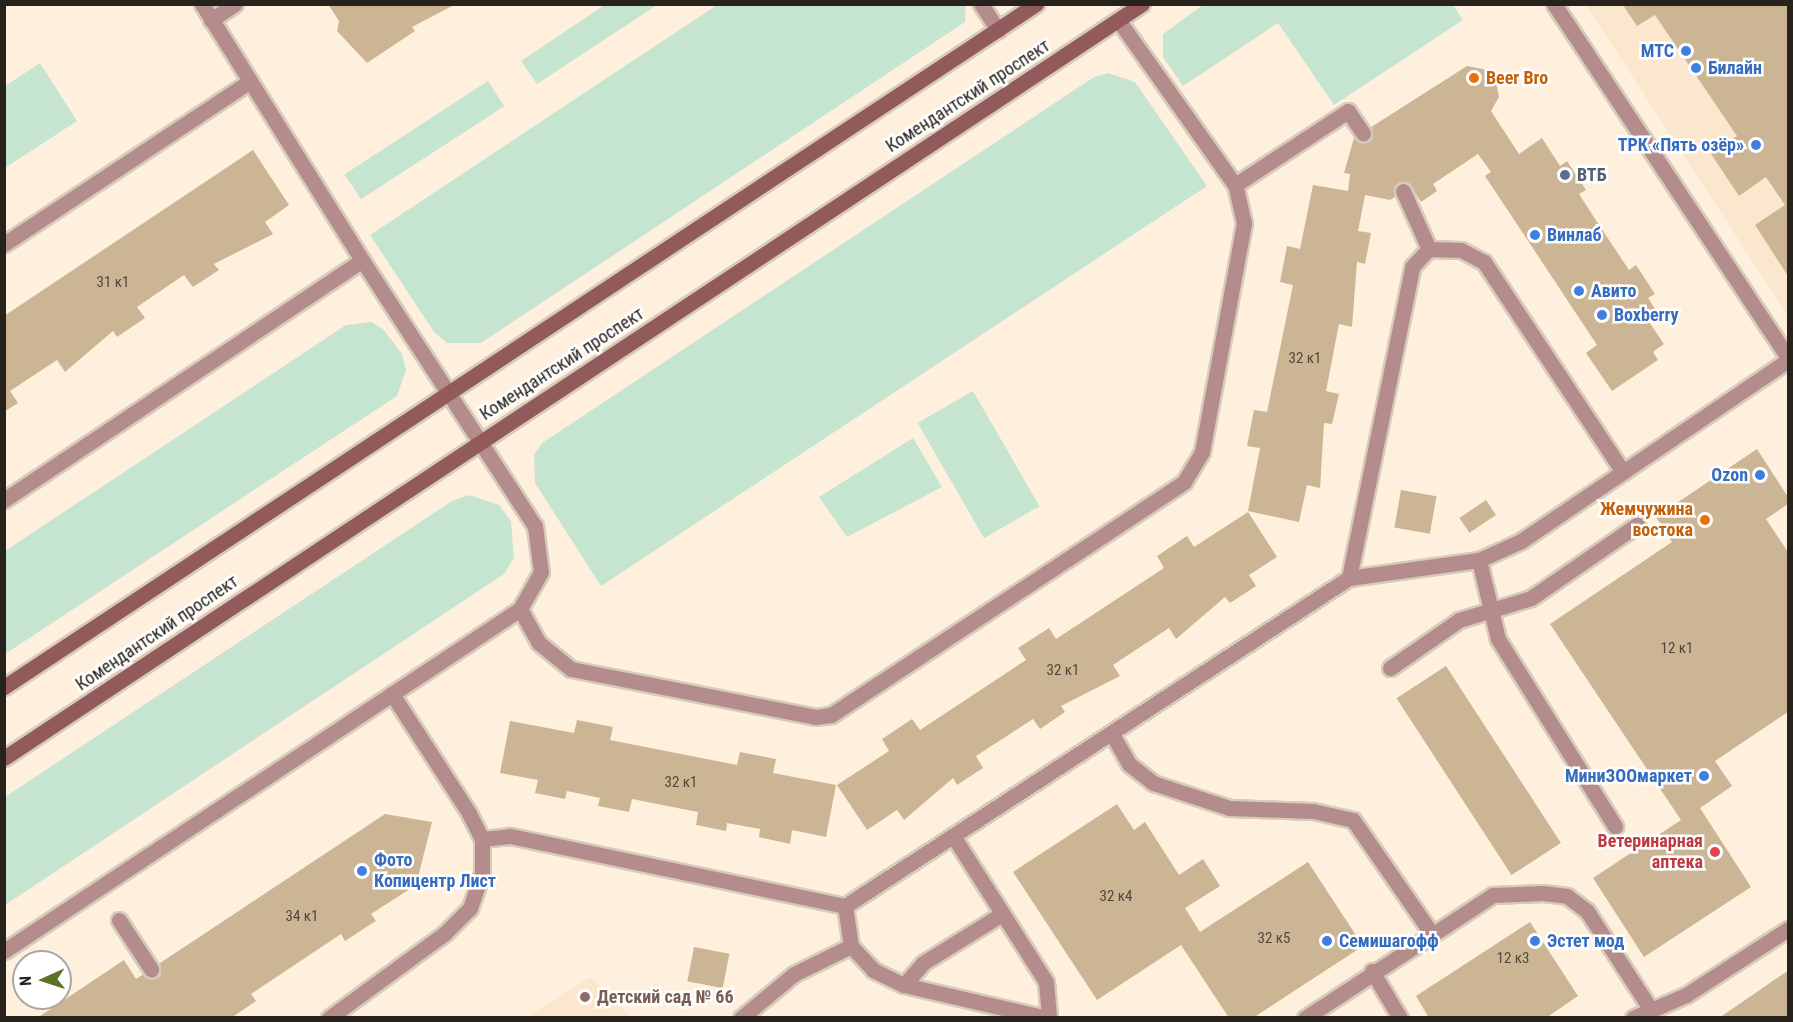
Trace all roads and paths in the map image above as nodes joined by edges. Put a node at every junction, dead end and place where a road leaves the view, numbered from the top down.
1 (202, 4) edge
2 (235, 4) edge
3 (981, 4) edge
4 (1036, 4) edge
5 (1142, 4) edge
6 (1554, 4) edge
7 (212, 20) junction
8 (1118, 20) junction
9 (998, 30) junction
10 (250, 81) junction
11 (1363, 132) dead end
12 (1235, 185) junction
13 (1403, 191) dead end
14 (4, 244) edge
15 (1429, 249) junction
16 (362, 260) junction
17 (1788, 359) edge
18 (446, 394) junction
19 (479, 442) junction
20 (1623, 472) junction
21 (4, 500) edge
22 (1637, 525) dead end
23 (1479, 560) junction
24 (1350, 578) junction
25 (520, 609) junction
26 (1491, 610) junction
27 (1390, 668) dead end
28 (4, 687) edge
29 (392, 694) junction
30 (1113, 736) junction
31 (4, 758) edge
32 (1615, 826) dead end
33 (482, 839) junction
34 (955, 839) junction
35 (845, 906) junction
36 (1002, 914) junction
37 (119, 920) dead end
38 (1788, 929) edge
39 (1432, 934) junction
40 (851, 946) junction
41 (4, 951) edge
42 (152, 969) dead end
43 (1372, 972) junction
44 (904, 985) junction
45 (1649, 1007) junction
46 (329, 1017) edge
47 (741, 1017) edge
48 (1048, 1017) edge
49 (1305, 1017) edge
50 (1400, 1017) edge
51 (1633, 1017) edge

1 - 7 street
2 - 7 street
3 - 9 street
4 - 9 main road
5 - 8 main road, Комендантский проспект
6 - 17 street
7 - 10 street
8 - 12 street
8 - 19 main road, Комендантский проспект
9 - 18 main road
10 - 14 street
10 - 16 street
11 - 12 street
12 - 25 street
13 - 15 street
15 - 20 street
15 - 24 street
16 - 18 street
16 - 21 street
17 - 20 street
18 - 19 street
18 - 28 main road
19 - 25 street
19 - 31 main road, Комендантский проспект
20 - 23 street
22 - 26 street
23 - 24 street
23 - 26 street
24 - 30 street
25 - 29 street
26 - 27 street
26 - 32 street
29 - 33 street
29 - 41 street
30 - 34 street
30 - 39 street
33 - 35 street
33 - 46 street
34 - 35 street
34 - 36 street
35 - 40 street
36 - 44 street
36 - 48 street
37 - 42 street
38 - 45 street
39 - 43 street
39 - 45 street
40 - 44 street
40 - 47 street
43 - 49 street
43 - 50 street
44 - 48 street
45 - 51 street

